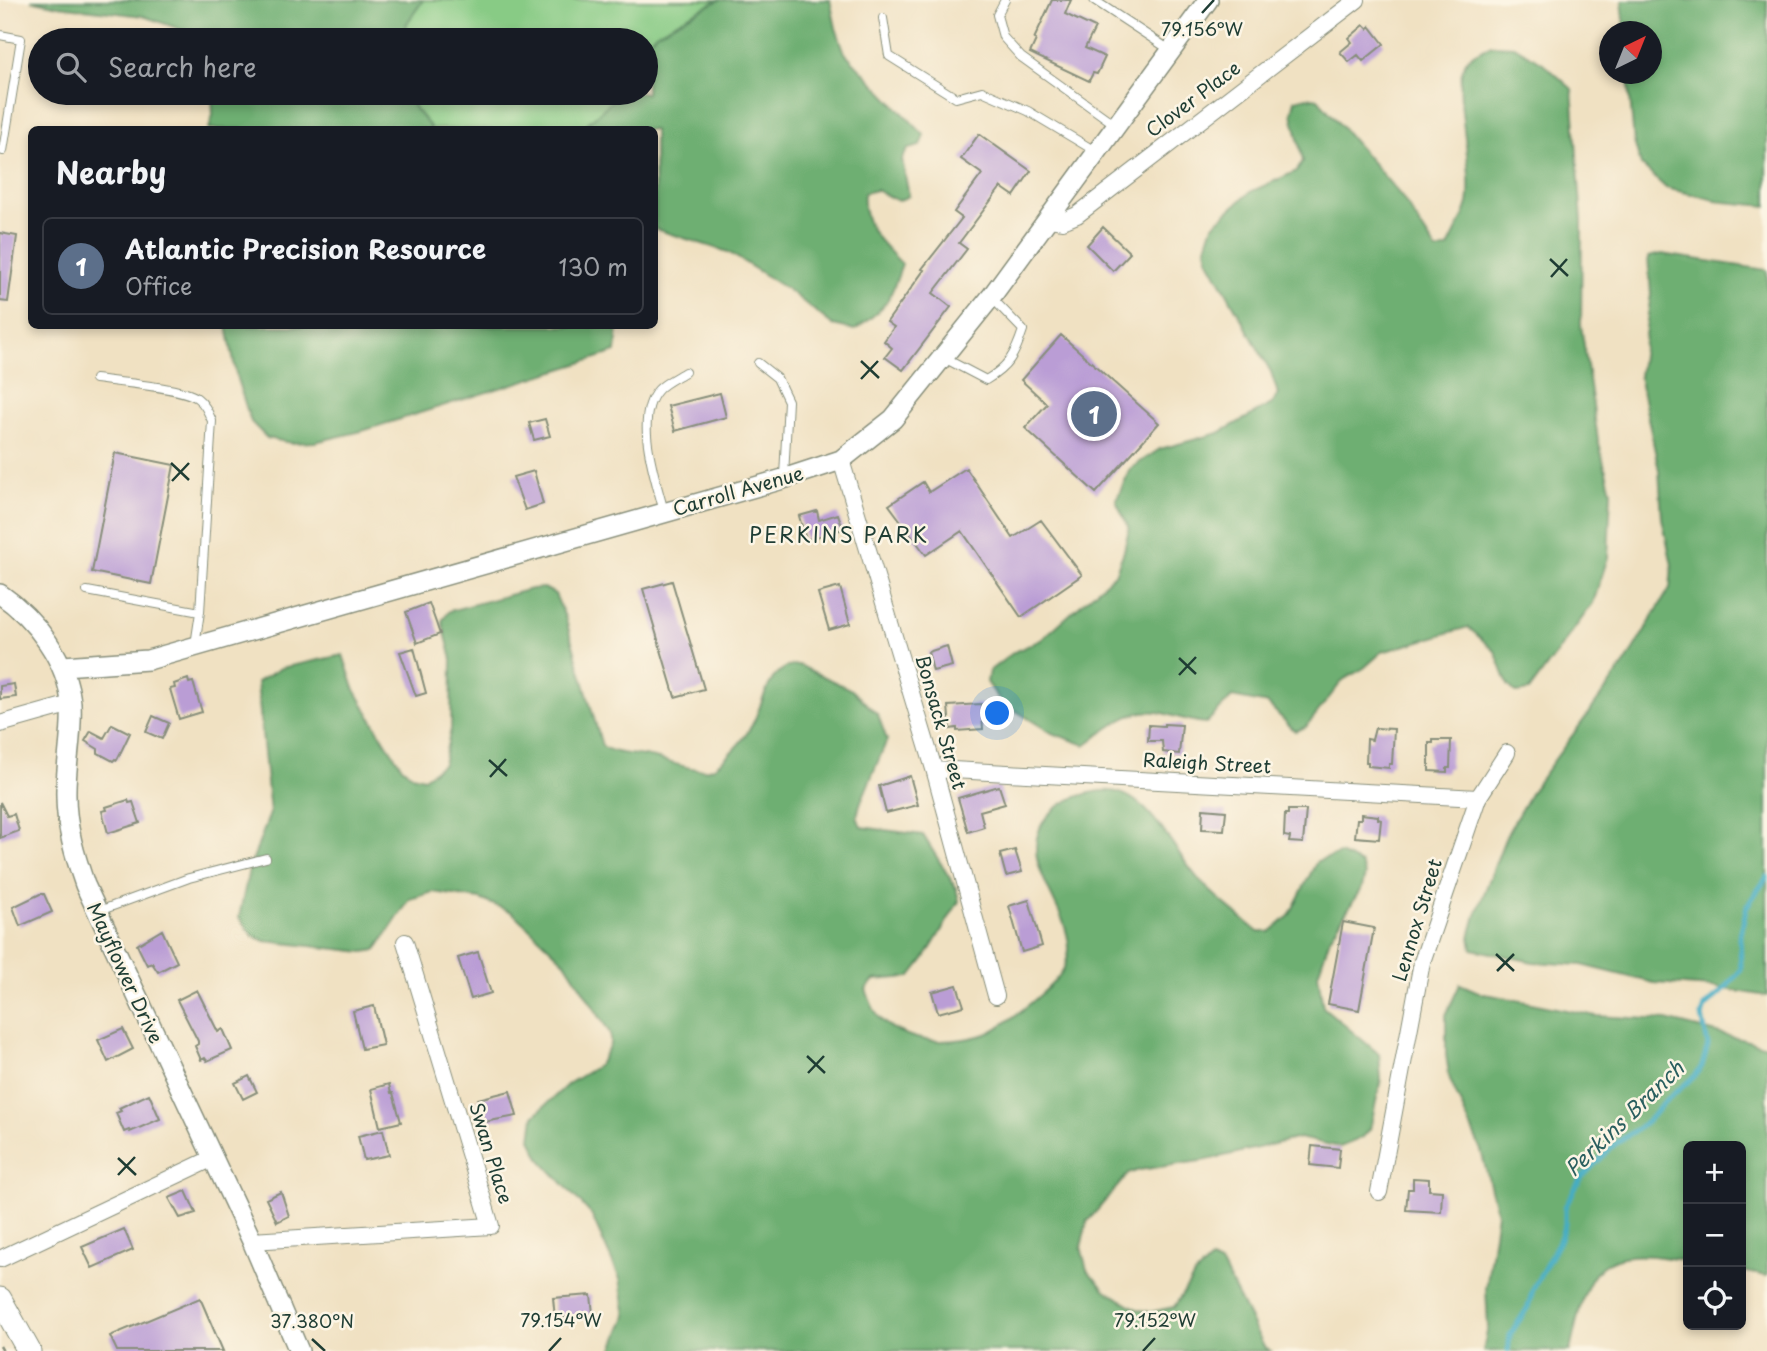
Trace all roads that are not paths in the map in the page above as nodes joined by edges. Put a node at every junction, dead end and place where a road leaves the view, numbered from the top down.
1 (1005, 0) edge
2 (1094, 0) edge
3 (1208, 0) edge
4 (1357, 0) edge
5 (883, 18) dead end
6 (0, 35) edge
7 (1171, 51) junction
8 (1117, 126) junction
9 (0, 150) edge
10 (1098, 153) junction
11 (1050, 219) junction
12 (991, 298) junction
13 (944, 358) junction
14 (758, 363) dead end
15 (685, 372) dead end
16 (95, 379) dead end
17 (841, 460) junction
18 (783, 479) junction
19 (664, 512) junction
20 (87, 591) dead end
21 (0, 594) edge
22 (200, 612) junction
23 (195, 648) junction
24 (63, 666) junction
25 (71, 704) junction
26 (0, 724) edge
27 (1507, 753) dead end
28 (933, 769) junction
29 (1478, 798) junction
30 (266, 859) dead end
31 (96, 912) junction
32 (405, 942) dead end
33 (996, 996) dead end
34 (211, 1158) junction
35 (1379, 1192) dead end
36 (252, 1241) junction
37 (0, 1259) edge
38 (0, 1299) edge
39 (29, 1351) edge
40 (299, 1351) edge

1 - 8 lane
2 - 7 lane
3 - 7 street, Carroll Avenue
4 - 11 street, Clover Place
5 - 10 lane
6 - 9 lane
7 - 8 street, Carroll Avenue
8 - 10 street, Carroll Avenue
10 - 11 street, Carroll Avenue
11 - 12 street, Carroll Avenue
12 - 13 street, Carroll Avenue
12 - 13 lane
13 - 17 street, Carroll Avenue
14 - 18 lane
15 - 19 lane
16 - 22 lane
17 - 18 street, Carroll Avenue
17 - 28 street, Bonsack Street
18 - 19 street, Carroll Avenue
19 - 23 street, Carroll Avenue
20 - 22 lane
21 - 24 street, Mayflower Drive
22 - 23 lane
23 - 24 street, Carroll Avenue
24 - 25 street, Mayflower Drive
25 - 26 street
25 - 31 street, Mayflower Drive
27 - 29 street, Lennox Street
28 - 29 street, Raleigh Street
28 - 33 street, Bonsack Street
29 - 35 street, Lennox Street
30 - 31 lane
31 - 34 street, Mayflower Drive
32 - 36 street, Swan Place
34 - 36 street, Mayflower Drive
34 - 37 street
36 - 40 street, Mayflower Drive
38 - 39 main road

